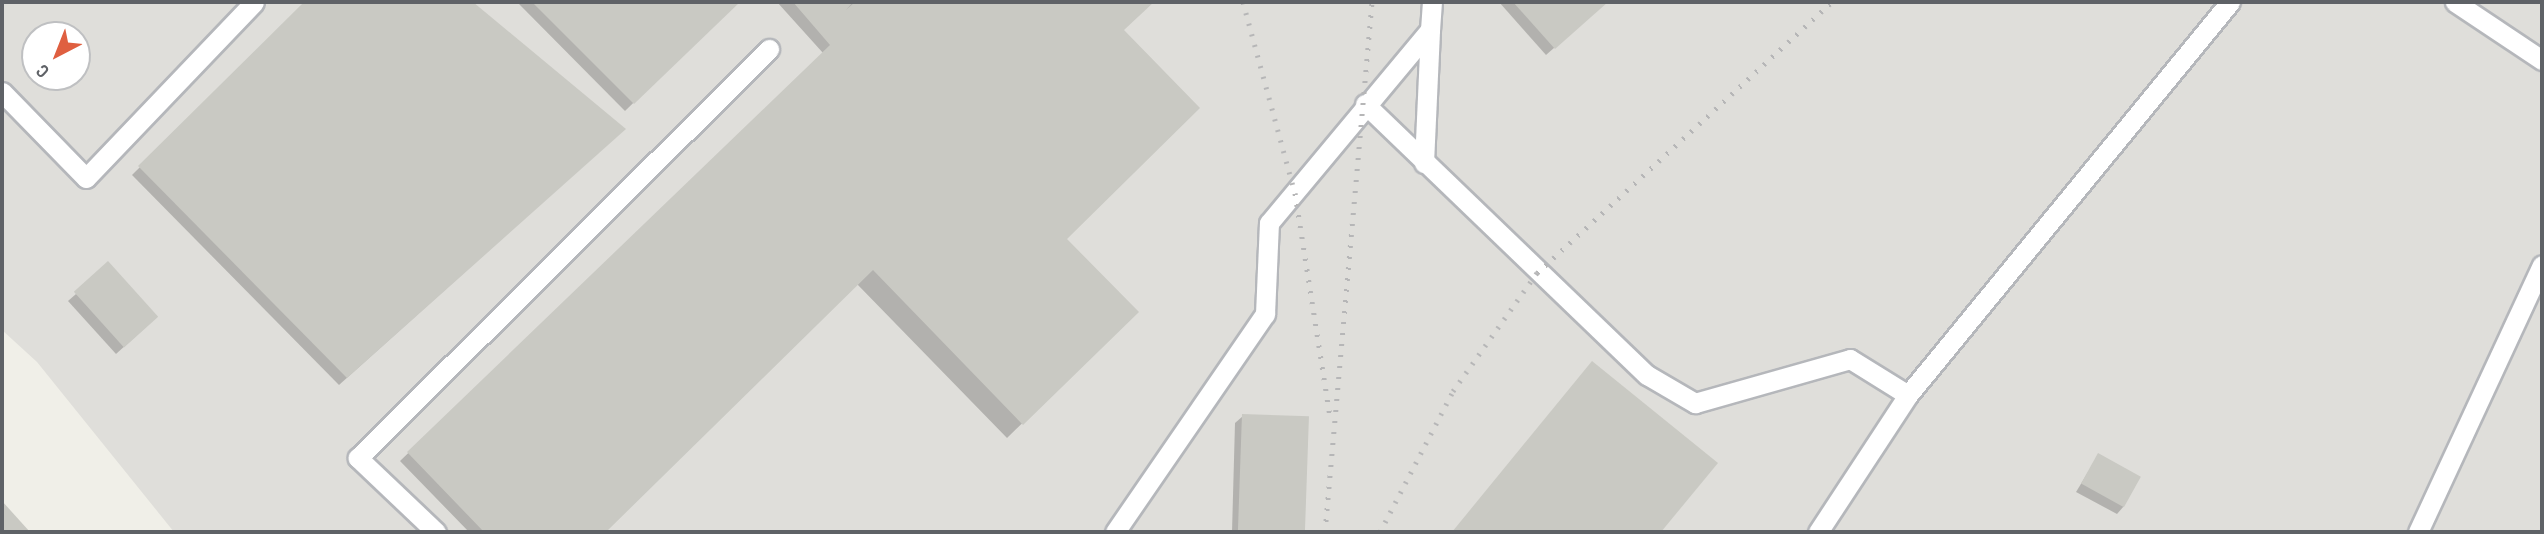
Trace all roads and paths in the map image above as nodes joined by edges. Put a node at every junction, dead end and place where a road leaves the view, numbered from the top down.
1 (254, 2) edge
2 (1432, 2) edge
3 (2230, 2) edge
4 (2455, 2) edge
5 (1430, 30) junction
6 (769, 49) dead end
7 (2542, 60) edge
8 (2, 92) edge
9 (1364, 104) junction
10 (1424, 163) junction
11 (2542, 265) edge
12 (1908, 395) junction
13 (436, 532) edge
14 (1115, 532) edge
15 (1818, 532) edge
16 (2417, 532) edge

1 - 8 lane
2 - 5 lane
3 - 12 lane
4 - 7 lane
5 - 9 lane
5 - 10 lane
6 - 13 lane
9 - 10 lane
9 - 14 lane
10 - 12 lane
11 - 16 lane
12 - 15 lane

